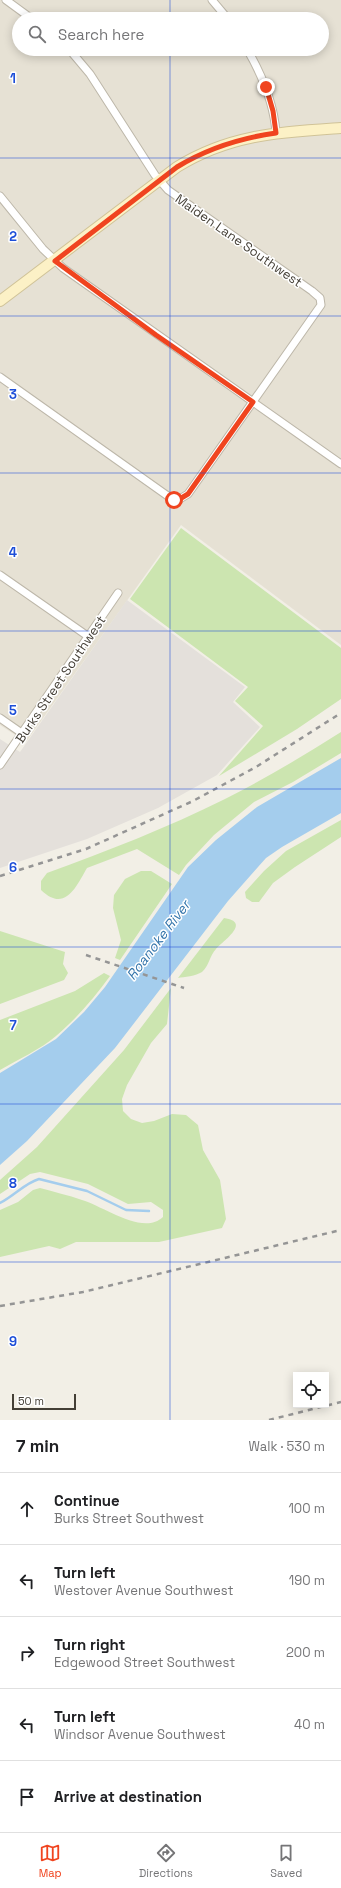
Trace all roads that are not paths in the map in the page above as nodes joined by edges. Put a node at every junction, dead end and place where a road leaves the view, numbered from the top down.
1 (6, 0) edge
2 (212, 0) edge
3 (22, 12) edge
4 (222, 12) edge
5 (75, 56) edge
6 (251, 56) edge
7 (341, 128) edge
8 (276, 133) junction
9 (159, 181) junction
10 (0, 196) edge
11 (55, 261) junction
12 (0, 301) edge
13 (0, 377) edge
14 (253, 402) junction
15 (341, 464) edge
16 (0, 575) edge
17 (118, 593) dead end
18 (89, 637) junction
19 (0, 718) edge
20 (23, 734) junction
21 (0, 765) edge

1 - 3 street
2 - 4 street
5 - 9 street, Maiden Lane Southwest
6 - 8 street
7 - 8 street
8 - 9 street
9 - 11 street
9 - 14 street, Maiden Lane Southwest
10 - 11 street
11 - 12 street
11 - 14 street
13 - 14 street
14 - 15 street
16 - 18 street
17 - 18 street, Burks Street Southwest
18 - 20 street, Burks Street Southwest
19 - 20 street
20 - 21 street, Burks Street Southwest

